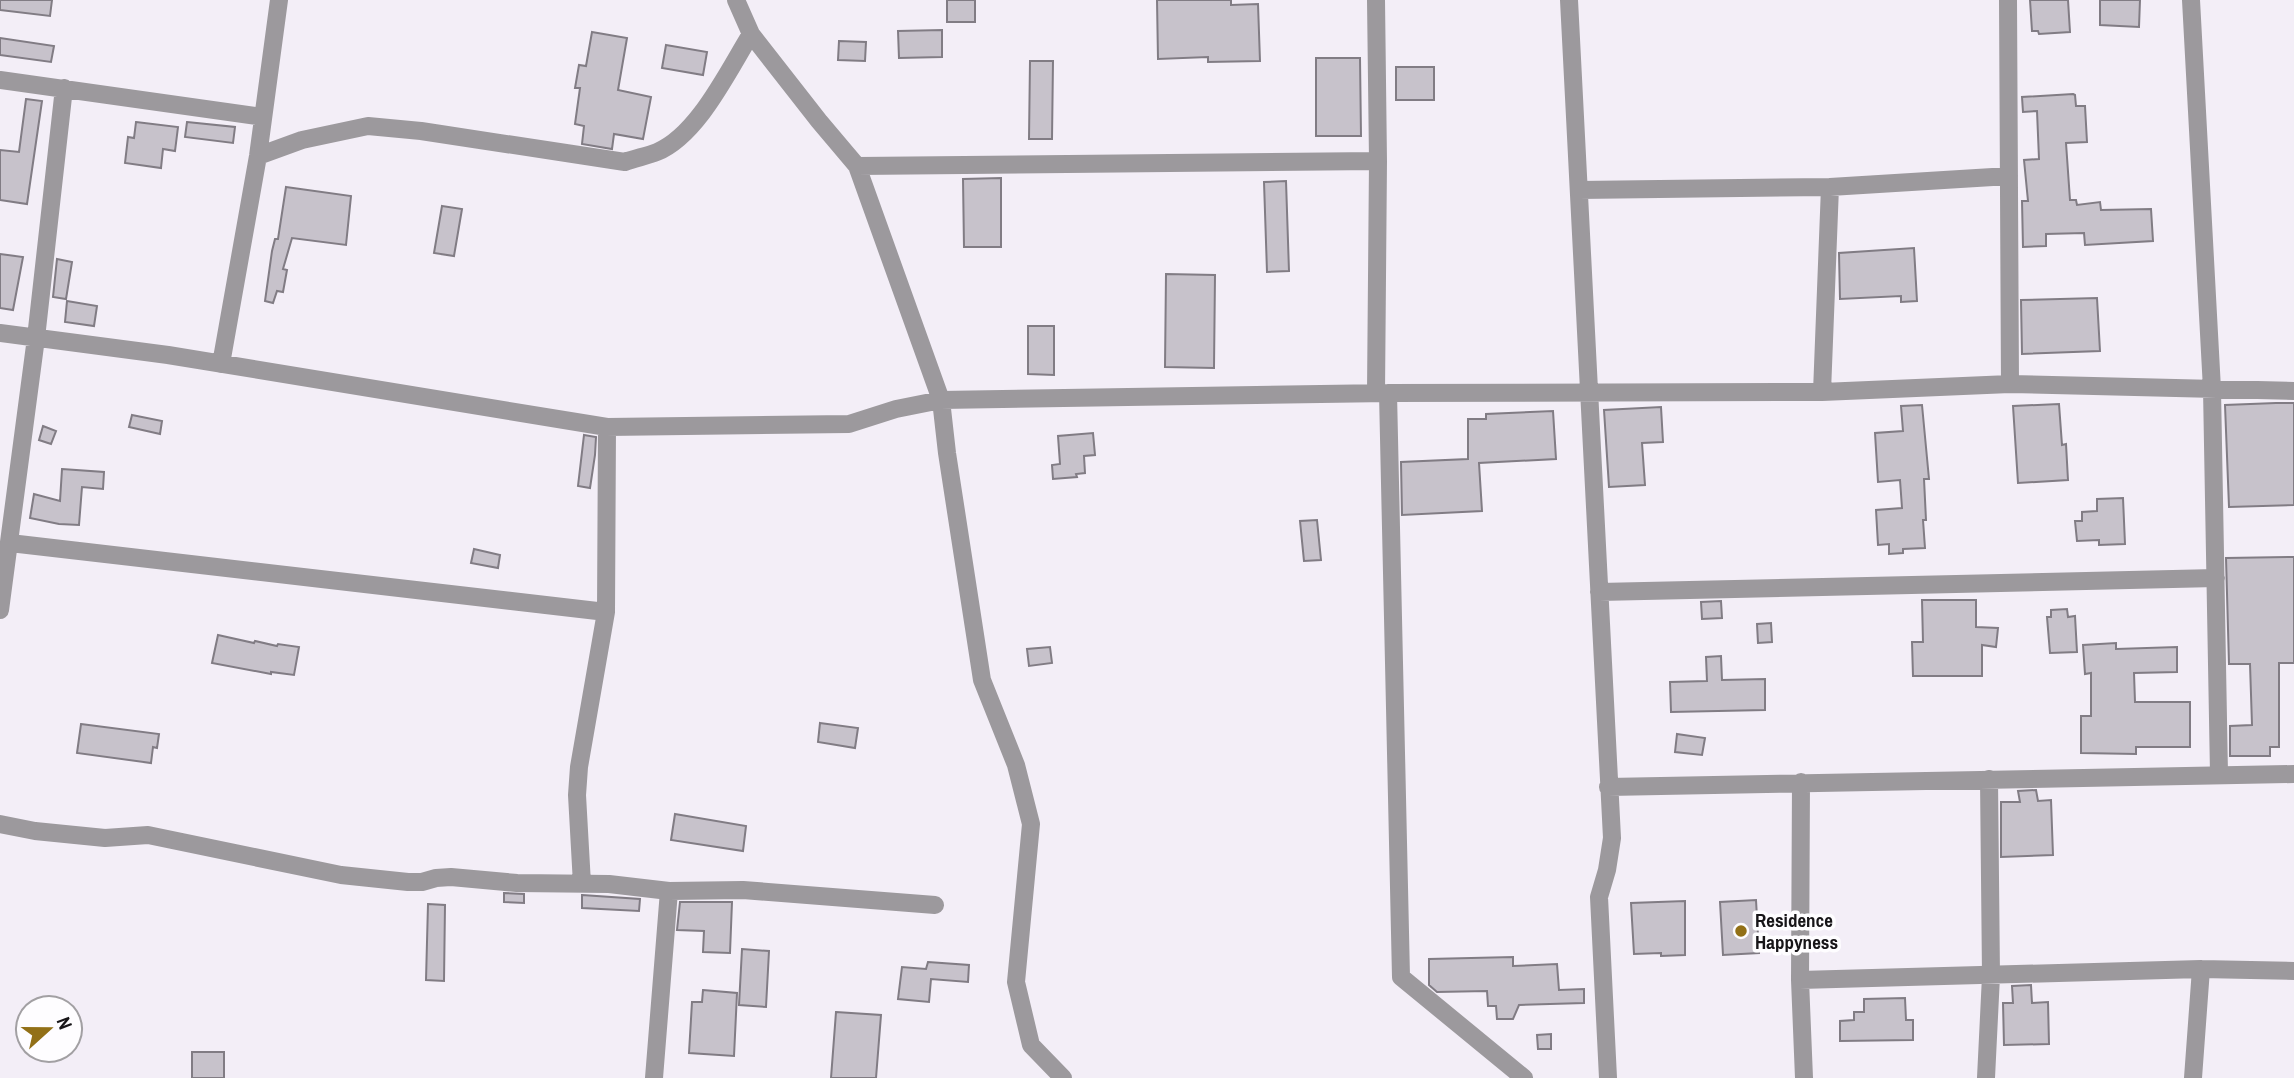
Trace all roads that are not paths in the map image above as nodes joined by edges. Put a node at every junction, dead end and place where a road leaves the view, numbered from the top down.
1 (279, 0) edge
2 (736, 0) edge
3 (1376, 0) edge
4 (1569, 0) edge
5 (2008, 0) edge
6 (2191, 0) edge
7 (751, 34) junction
8 (0, 80) edge
9 (64, 88) junction
10 (263, 117) junction
11 (258, 156) junction
12 (1378, 161) junction
13 (857, 166) junction
14 (2009, 176) junction
15 (1830, 187) junction
16 (1579, 190) junction
17 (0, 333) edge
18 (36, 338) junction
19 (221, 364) junction
20 (2010, 384) junction
21 (2212, 389) junction
22 (1822, 391) junction
23 (2294, 391) edge
24 (1382, 393) junction
25 (1588, 394) junction
26 (941, 400) junction
27 (607, 427) junction
28 (10, 543) junction
29 (2216, 578) junction
30 (1599, 592) junction
31 (0, 610) edge
32 (606, 611) junction
33 (2220, 774) junction
34 (2294, 774) edge
35 (1989, 779) junction
36 (1801, 782) junction
37 (1608, 787) junction
38 (0, 824) edge
39 (582, 884) junction
40 (669, 891) junction
41 (935, 905) dead end
42 (2200, 969) junction
43 (2294, 971) edge
44 (1991, 976) junction
45 (1800, 980) junction
46 (654, 1078) edge
47 (1063, 1078) edge
48 (1524, 1078) edge
49 (1608, 1078) edge
50 (1804, 1078) edge
51 (1986, 1078) edge
52 (2193, 1078) edge

1 - 10 street
2 - 7 street
3 - 12 street
4 - 16 street
5 - 14 street
6 - 21 street
7 - 11 street
7 - 13 street
8 - 9 street
9 - 10 street
9 - 18 street
10 - 11 street
11 - 19 street
12 - 13 street
12 - 24 street
13 - 26 street
14 - 15 street
14 - 20 street
15 - 16 street
15 - 22 street
16 - 25 street
17 - 18 street
18 - 19 street
18 - 28 street
19 - 27 street
20 - 21 street
20 - 22 street
21 - 23 street
21 - 29 street
22 - 25 street
24 - 25 street
24 - 26 street
24 - 48 street
25 - 30 street
26 - 27 street
26 - 47 street
27 - 32 street
28 - 31 street
28 - 32 street
29 - 30 street
29 - 33 street
30 - 37 street
32 - 39 street
33 - 34 street
33 - 35 street
35 - 36 street
35 - 44 street
36 - 37 street
36 - 45 street
37 - 49 street
38 - 39 street
39 - 40 street
40 - 41 street
40 - 46 street
42 - 43 street
42 - 44 street
42 - 52 street
44 - 45 street
44 - 51 street
45 - 50 street

